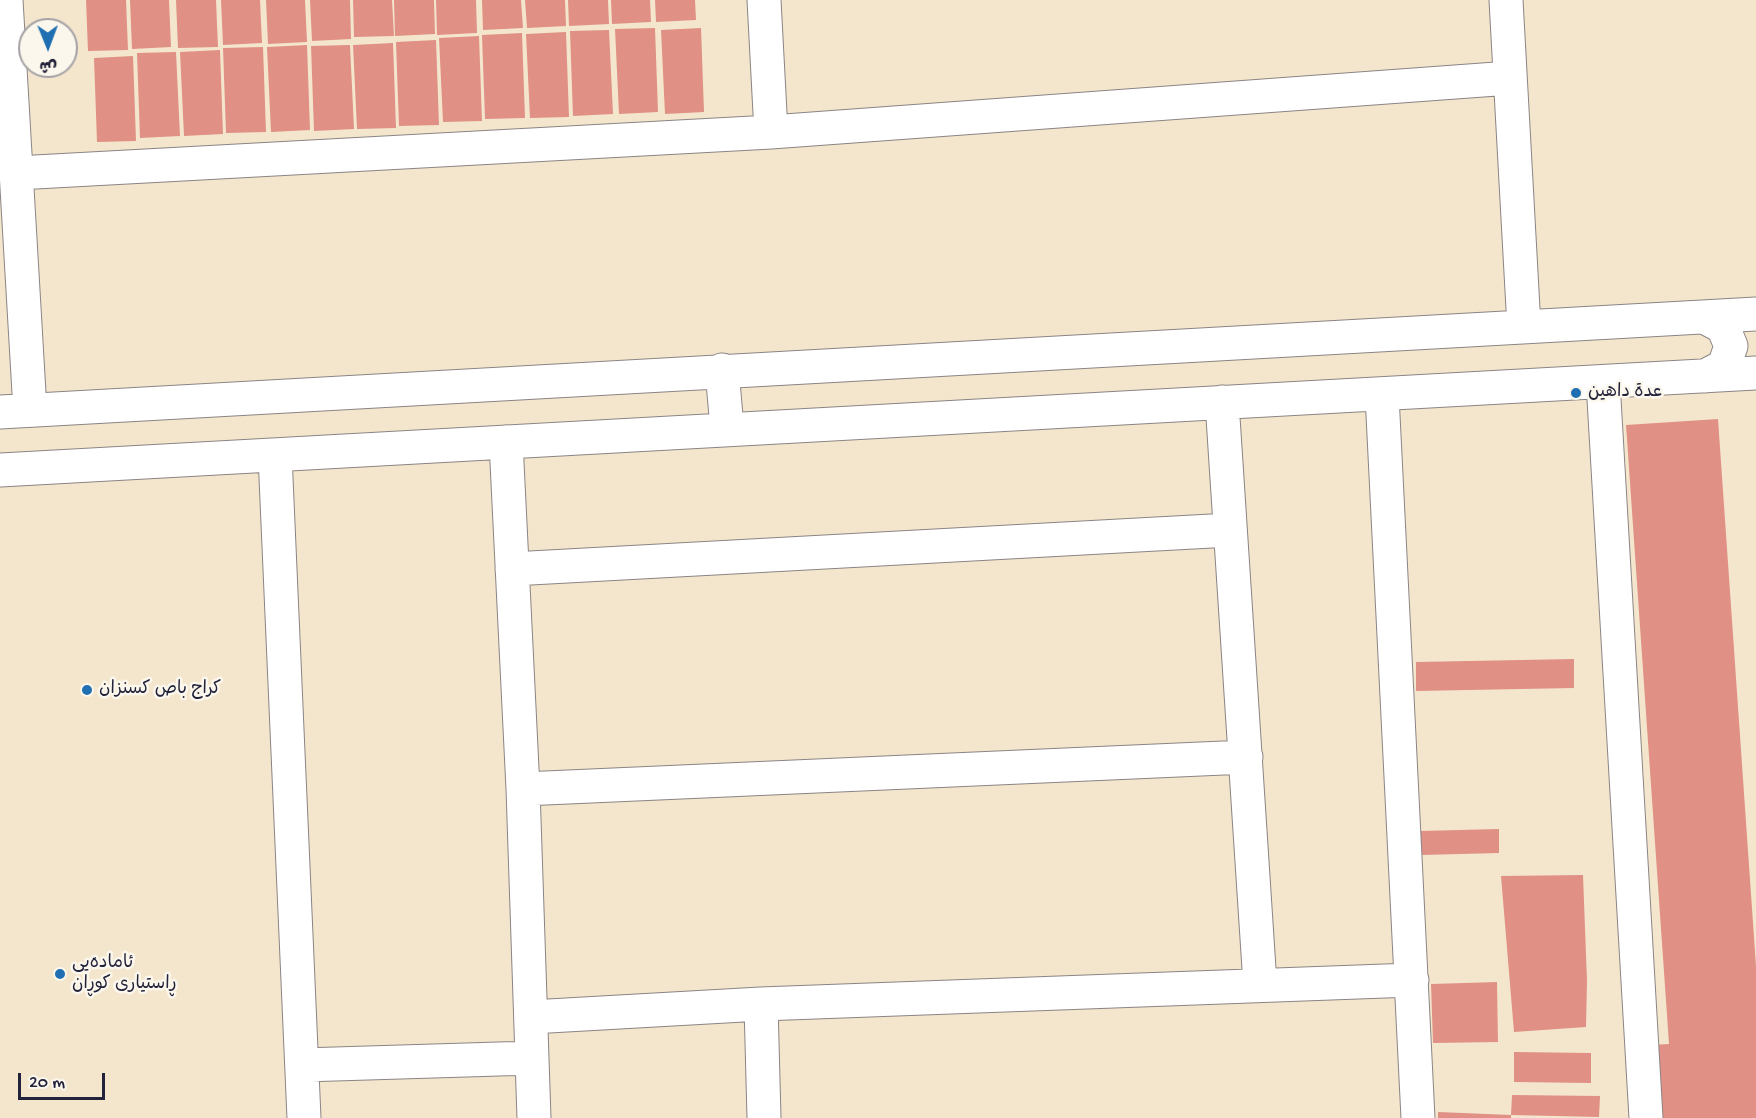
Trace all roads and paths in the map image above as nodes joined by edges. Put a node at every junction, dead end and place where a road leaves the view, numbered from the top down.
1 (6, 0) edge
2 (764, 0) edge
3 (1506, 0) edge
4 (1510, 78) junction
5 (771, 132) junction
6 (17, 173) junction
7 (1756, 314) edge
8 (1704, 317) junction
9 (1524, 327) junction
10 (722, 370) junction
11 (1756, 373) edge
12 (1705, 376) junction
13 (1603, 382) junction
14 (1382, 395) junction
15 (1222, 402) junction
16 (15, 411) edge
17 (727, 428) junction
18 (506, 442) junction
19 (275, 455) junction
20 (0, 470) edge
21 (1230, 530) junction
22 (513, 570) junction
23 (1246, 757) junction
24 (523, 789) junction
25 (1412, 980) junction
26 (1260, 984) junction
27 (760, 1004) junction
28 (531, 1017) junction
29 (532, 1058) junction
30 (302, 1065) junction
31 (304, 1118) edge
32 (534, 1118) edge
33 (764, 1118) edge
34 (1418, 1118) edge
35 (1646, 1118) edge

1 - 6 street
2 - 5 street
3 - 4 street
4 - 5 street
4 - 9 street
5 - 6 street
6 - 16 street
7 - 8 street
8 - 9 street
8 - 12 street
9 - 10 street
10 - 16 street
10 - 17 street
11 - 12 street
12 - 13 street
13 - 14 street
13 - 35 street
14 - 15 street
14 - 25 street
15 - 17 street
15 - 21 street
17 - 18 street
18 - 19 street
18 - 22 street
19 - 20 street
19 - 30 street
21 - 22 street
21 - 23 street
22 - 24 street
23 - 24 street
23 - 26 street
24 - 28 street
25 - 26 street
25 - 34 street
26 - 27 street
27 - 28 street
27 - 33 street
28 - 29 street
29 - 30 street
29 - 32 street
30 - 31 street

